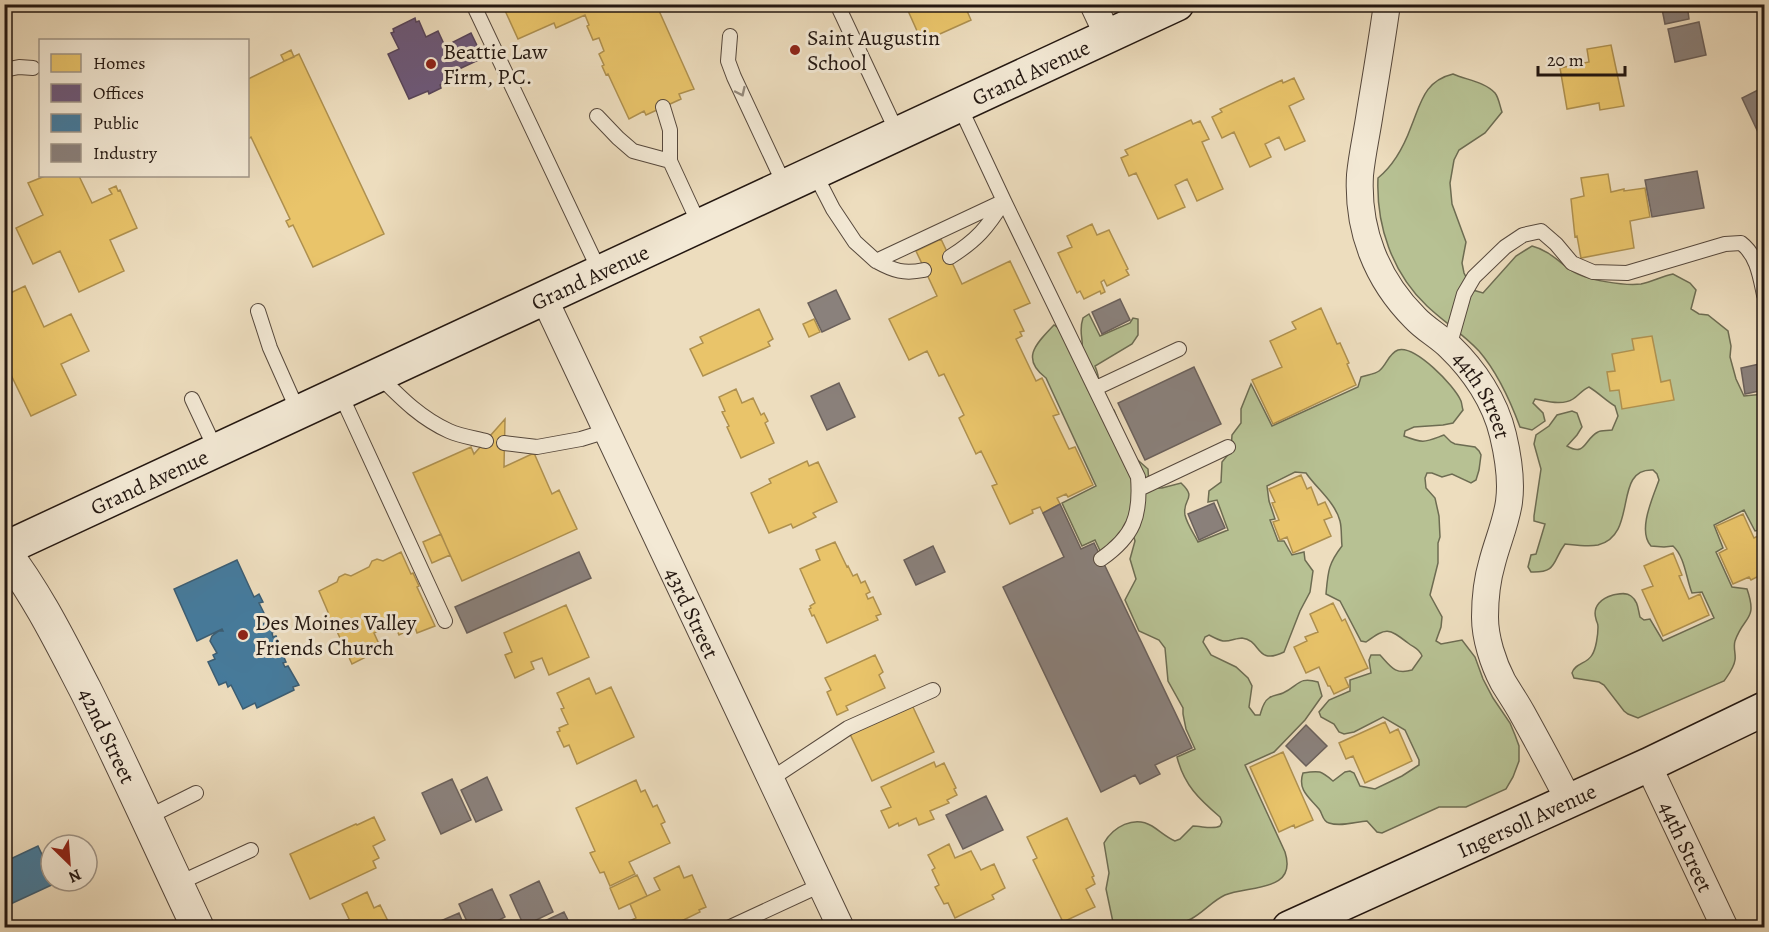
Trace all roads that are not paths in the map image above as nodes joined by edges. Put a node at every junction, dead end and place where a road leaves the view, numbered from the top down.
1 (473, 4) edge
2 (837, 4) edge
3 (1093, 4) edge
4 (1177, 4) edge
5 (1387, 4) edge
6 (730, 36) dead end
7 (1108, 36) junction
8 (33, 68) dead end
9 (4, 70) edge
10 (959, 105) junction
11 (663, 107) dead end
12 (597, 116) dead end
13 (898, 134) junction
14 (670, 161) junction
15 (814, 172) junction
16 (785, 186) junction
17 (1004, 201) junction
18 (700, 226) junction
19 (950, 257) dead end
20 (876, 261) junction
21 (924, 270) dead end
22 (600, 272) junction
23 (1764, 295) edge
24 (544, 298) junction
25 (258, 311) dead end
26 (1449, 346) junction
27 (1179, 349) dead end
28 (378, 375) junction
29 (1096, 388) junction
30 (340, 393) junction
31 (192, 399) dead end
32 (298, 411) junction
33 (608, 431) junction
34 (486, 441) dead end
35 (504, 443) dead end
36 (1228, 447) dead end
37 (216, 450) junction
38 (1139, 489) junction
39 (4, 550) edge
40 (1101, 559) dead end
41 (446, 621) dead end
42 (933, 690) dead end
43 (1764, 709) edge
44 (1648, 765) junction
45 (771, 780) junction
46 (196, 793) dead end
47 (1569, 801) junction
48 (146, 818) junction
49 (251, 850) dead end
50 (177, 884) junction
51 (821, 885) junction
52 (198, 927) edge
53 (728, 927) edge
54 (841, 927) edge
55 (1289, 927) edge
56 (1725, 927) edge

1 - 22 lane
2 - 13 lane
3 - 7 street
4 - 7 main road, Grand Avenue
5 - 26 street, 44th Street
6 -> 16 lane
7 - 10 main road, Grand Avenue
8 - 9 lane
10 - 13 main road, Grand Avenue
10 - 17 lane
11 - 14 lane
12 - 14 lane
13 - 15 main road, Grand Avenue
14 - 18 lane
15 - 16 main road, Grand Avenue
15 - 20 lane
16 - 18 main road, Grand Avenue
17 - 19 lane
17 - 20 lane
17 - 29 lane
18 - 22 main road, Grand Avenue
20 - 21 lane
22 - 24 main road, Grand Avenue
23 - 26 lane
24 - 28 main road, Grand Avenue
24 - 33 street, 43rd Street
25 - 32 lane
26 - 47 street, 44th Street
27 - 29 lane
28 - 30 main road, Grand Avenue
28 - 34 lane
29 - 38 lane
30 - 32 main road, Grand Avenue
30 - 41 lane
31 - 37 lane
32 - 37 main road, Grand Avenue
33 - 35 lane
33 - 45 street, 43rd Street
36 - 38 lane
37 - 39 main road, Grand Avenue
38 - 40 lane
39 - 48 street, 42nd Street
42 - 45 lane
43 - 44 main road, Ingersoll Avenue
44 - 47 main road, Ingersoll Avenue
44 - 56 street, 44th Street
45 - 51 street, 43rd Street
46 - 48 lane
47 - 55 main road, Ingersoll Avenue
48 - 50 street, 42nd Street
49 - 50 lane
50 - 52 street, 42nd Street
51 - 53 lane
51 - 54 street, 43rd Street

